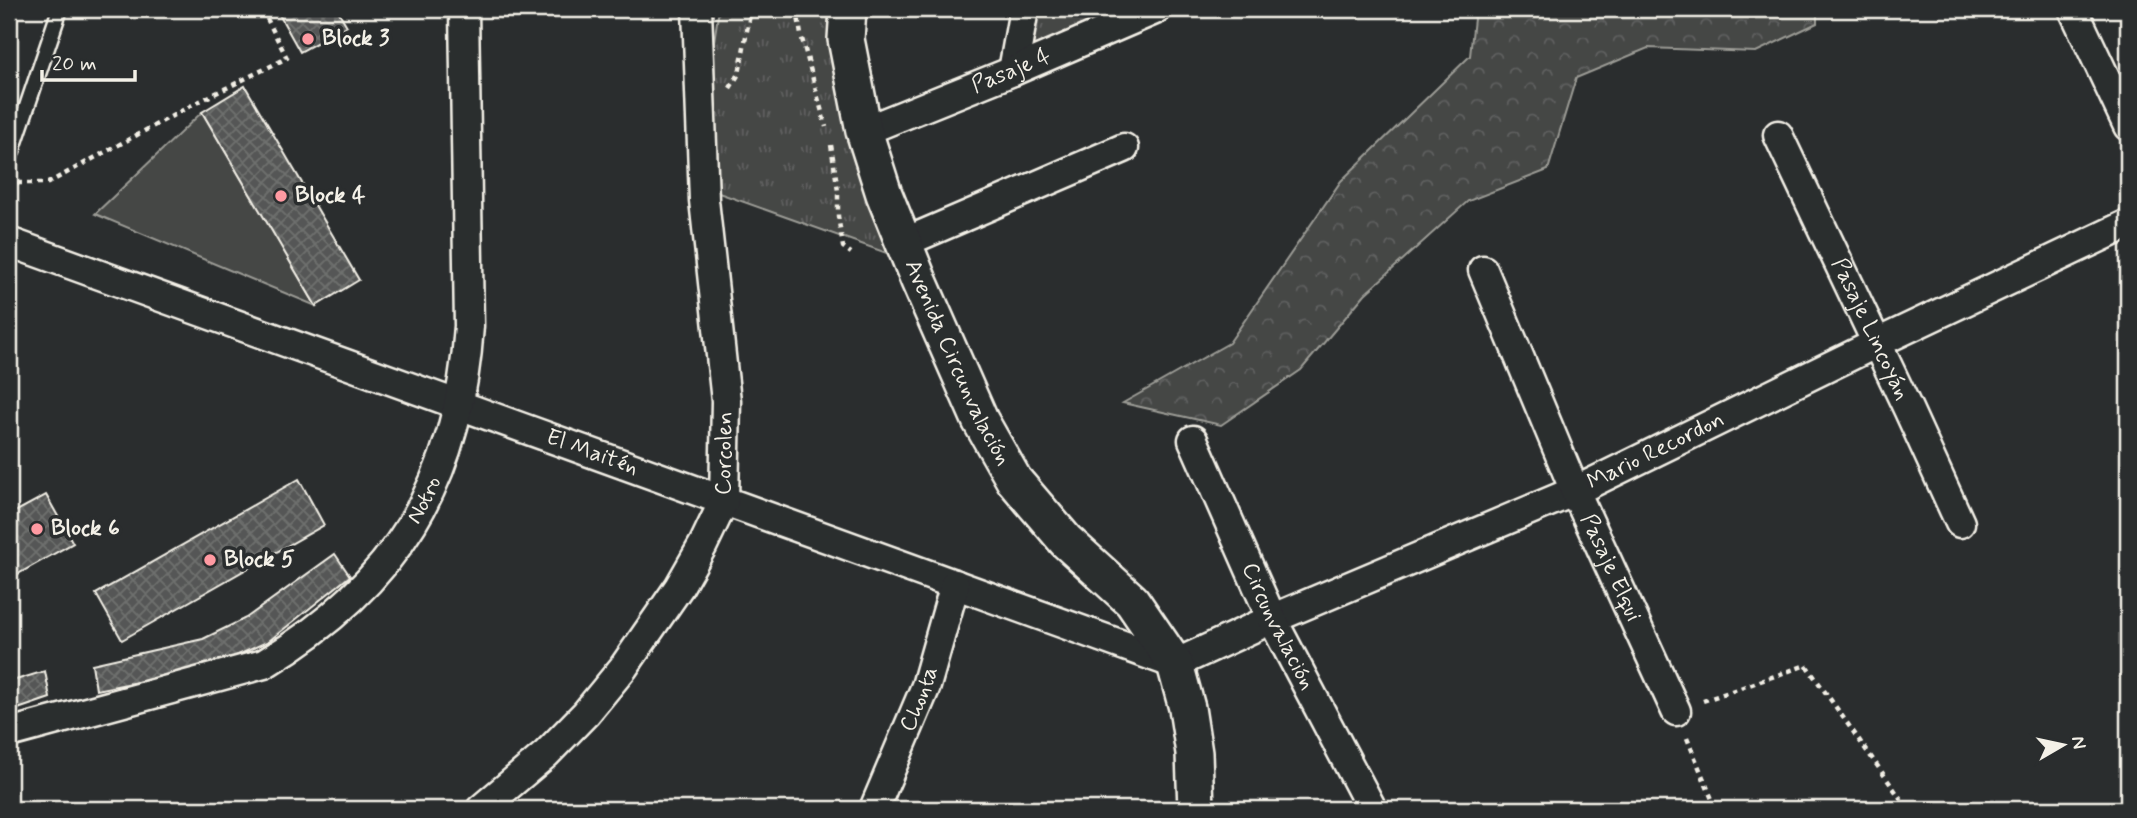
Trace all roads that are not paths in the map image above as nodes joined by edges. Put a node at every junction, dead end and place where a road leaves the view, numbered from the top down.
1 (60, 9) edge
2 (464, 9) edge
3 (697, 9) edge
4 (848, 9) edge
5 (1024, 9) edge
6 (1157, 9) edge
7 (2073, 9) edge
8 (1013, 71) junction
9 (2128, 126) edge
10 (864, 131) junction
11 (1778, 135) dead end
12 (1124, 149) dead end
13 (9, 160) edge
14 (2128, 224) edge
15 (9, 242) edge
16 (903, 243) junction
17 (1483, 270) dead end
18 (1877, 343) junction
19 (460, 405) junction
20 (1194, 440) dead end
21 (1575, 491) junction
22 (724, 501) junction
23 (1960, 523) dead end
24 (955, 584) junction
25 (1272, 619) junction
26 (1175, 664) junction
27 (1676, 710) road end
28 (9, 733) edge
29 (481, 809) edge
30 (874, 809) edge
31 (1196, 809) edge
32 (1372, 809) edge

1 - 13 lane
2 - 19 street, Notro
3 - 22 street, Corcolen
4 - 10 street, Avenida Circunvalación
5 - 8 street
6 - 8 street, Pasaje 4
7 - 9 street
8 - 10 street, Pasaje 4
10 - 16 street, Avenida Circunvalación
11 - 18 street, Pasaje Lincoyán
12 - 16 street
14 - 18 street, Mario Recordon
15 - 19 street, El Maitén
16 - 26 street, Avenida Circunvalación
17 - 21 street, Pasaje Elqui
18 - 21 street, Mario Recordon
18 - 23 street, Pasaje Lincoyán
19 - 22 street, El Maitén
19 - 28 street, Notro
20 - 25 street, Circunvalación
21 - 25 street, Mario Recordon
21 - 27 street, Pasaje Elqui
22 - 24 street, El Maitén
22 - 29 street, Corcolen
24 - 26 street, El Maitén
24 - 30 street, Chonta
25 - 26 street, Mario Recordon
25 - 32 street, Circunvalación
26 - 31 street, Avenida Circunvalación

